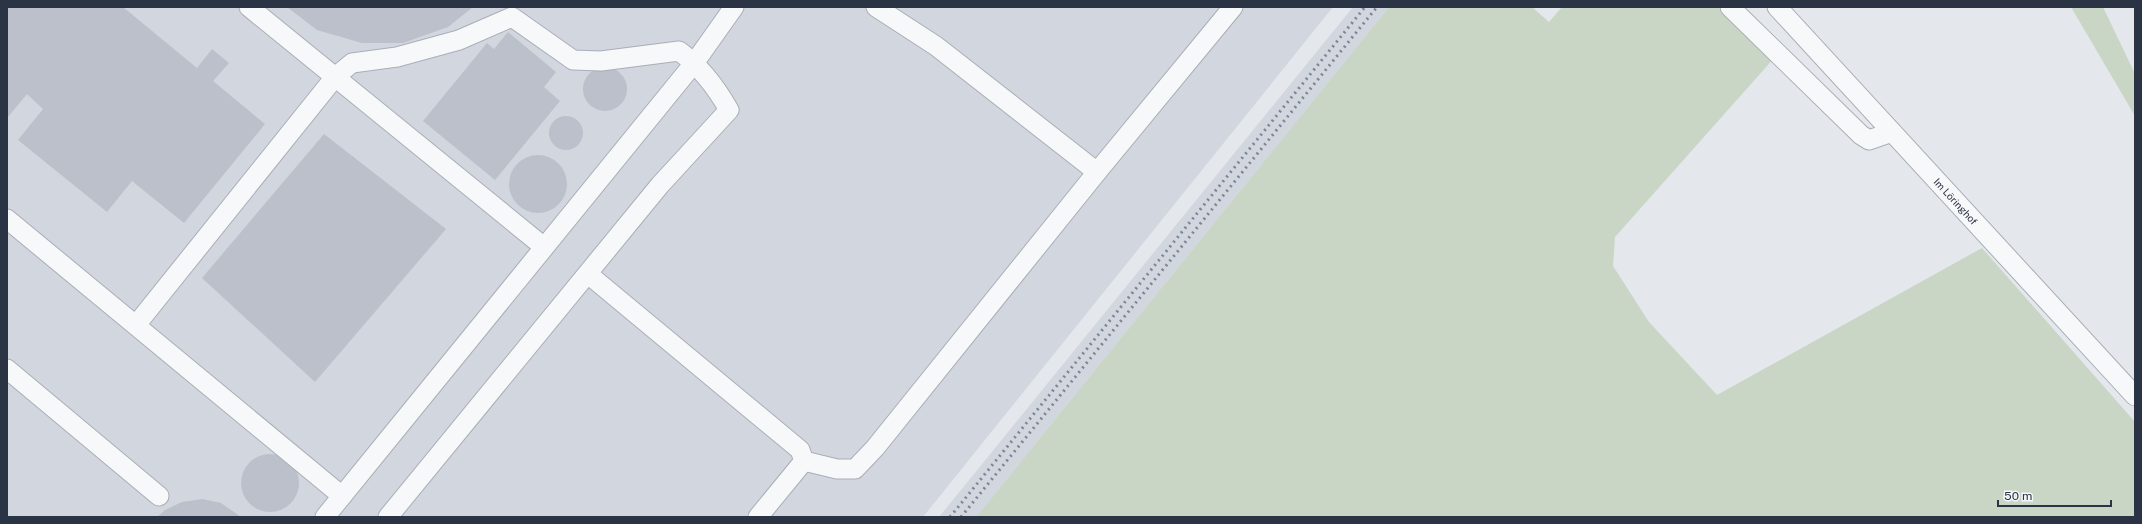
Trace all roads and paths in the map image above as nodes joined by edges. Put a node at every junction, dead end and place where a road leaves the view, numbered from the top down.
1 (249, 7) edge
2 (734, 7) edge
3 (876, 7) edge
4 (1233, 7) edge
5 (1730, 7) edge
6 (1777, 7) edge
7 (695, 62) junction
8 (335, 77) junction
9 (1892, 132) junction
10 (1097, 172) junction
11 (7, 219) edge
12 (544, 247) junction
13 (588, 274) junction
14 (136, 325) junction
15 (7, 369) edge
16 (2135, 396) edge
17 (804, 461) junction
18 (159, 496) dead end
19 (342, 496) junction
20 (325, 517) edge
21 (388, 517) edge
22 (758, 517) edge

1 - 8 street
2 - 7 street
3 - 10 street
4 - 10 street
5 - 9 street
6 - 9 street, Im Löringhof
7 - 8 street
7 - 12 street
7 - 13 street
8 - 12 street
8 - 14 street
9 - 16 street, Im Löringhof
10 - 17 street
11 - 14 street
12 - 19 street
13 - 17 street
13 - 21 street
14 - 19 street
15 - 18 street
17 - 22 street
19 - 20 street

